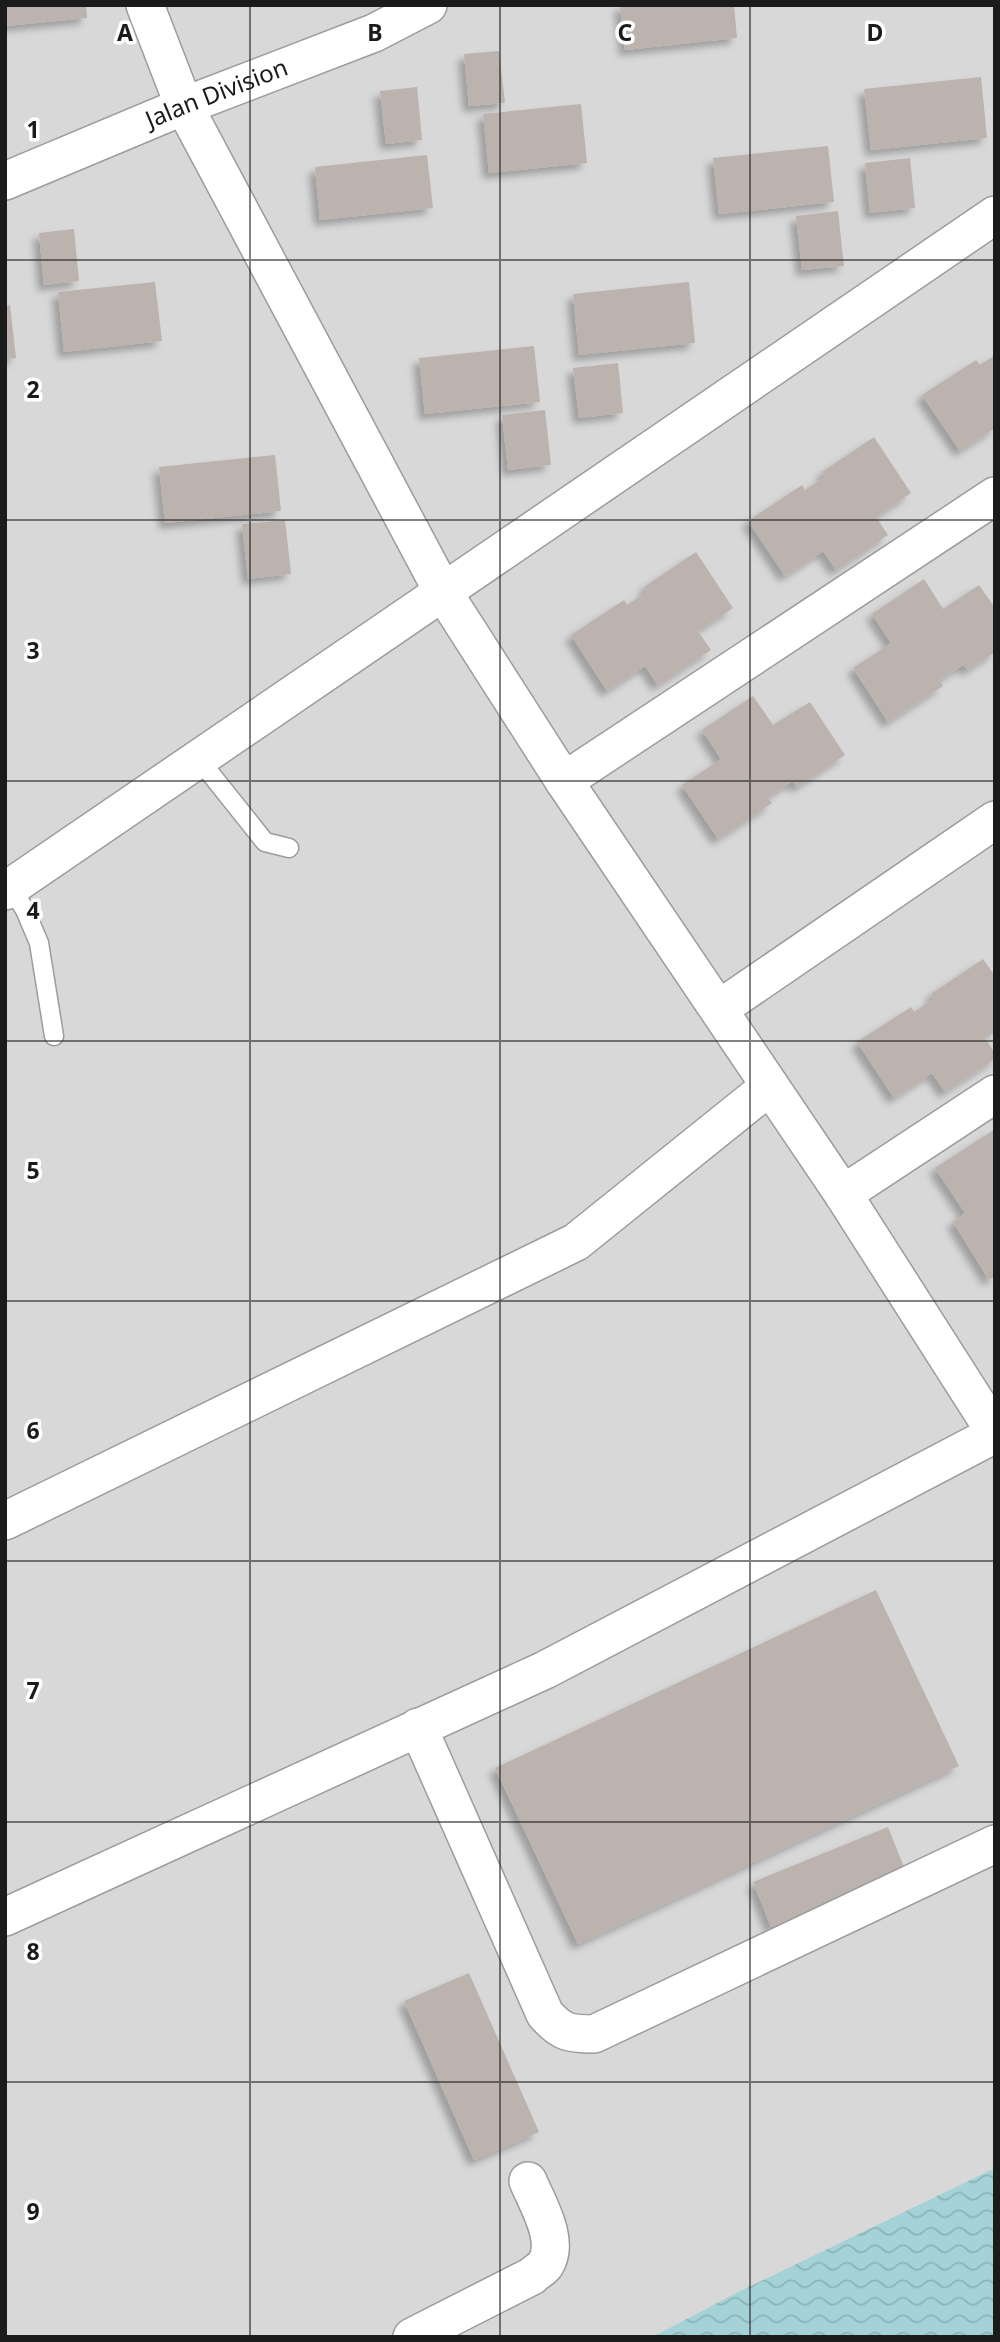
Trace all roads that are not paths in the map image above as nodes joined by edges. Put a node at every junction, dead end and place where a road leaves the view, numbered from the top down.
1 (145, 5) edge
2 (428, 5) edge
3 (184, 106) junction
4 (5, 181) edge
5 (995, 215) edge
6 (995, 496) edge
7 (443, 592) junction
8 (198, 758) junction
9 (564, 781) junction
10 (995, 820) edge
11 (289, 848) dead end
12 (7, 886) edge
13 (719, 1009) junction
14 (54, 1036) dead end
15 (770, 1086) junction
16 (995, 1094) edge
17 (843, 1194) junction
18 (995, 1433) edge
19 (5, 1521) edge
20 (418, 1727) junction
21 (995, 1844) edge
22 (5, 1917) edge
23 (527, 2181) dead end
24 (412, 2337) edge

1 - 3 street
2 - 3 street, Jalan Division
3 - 4 street, Jalan Division
3 - 7 street
5 - 7 street
6 - 9 street
7 - 8 street
7 - 9 street
8 - 11 lane
8 - 12 street
9 - 13 street
10 - 13 street
12 - 14 lane
13 - 15 street
15 - 17 street
15 - 19 street
16 - 17 street
17 - 18 street
18 - 20 street
20 - 21 street
20 - 22 street
23 - 24 street

